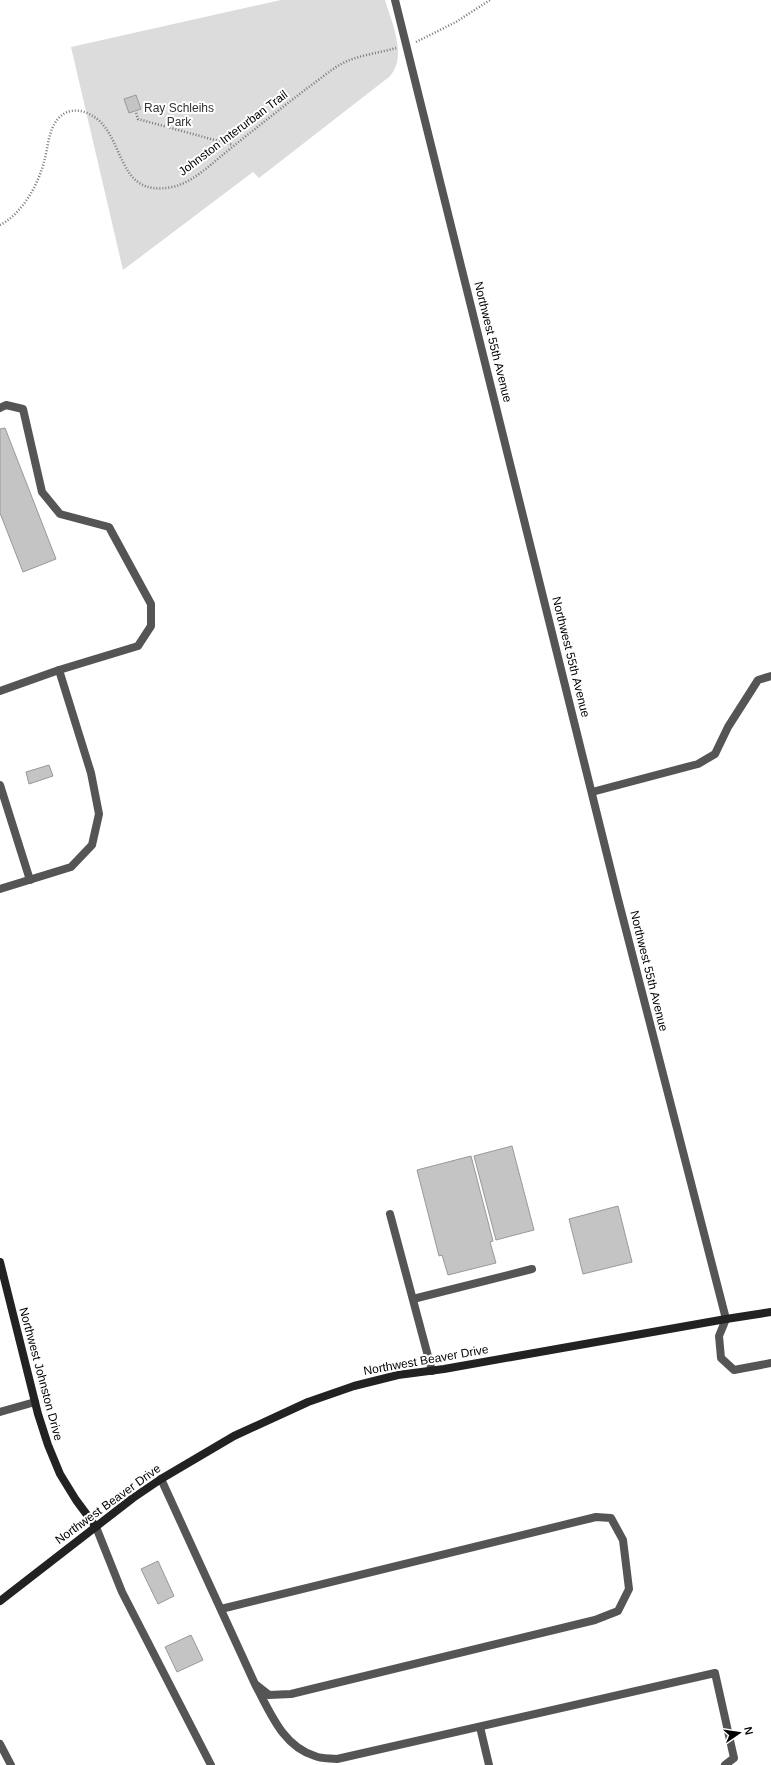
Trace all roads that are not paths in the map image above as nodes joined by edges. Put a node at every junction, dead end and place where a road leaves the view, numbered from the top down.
1 (395, 0) edge
2 (0, 408) edge
3 (59, 670) junction
4 (771, 676) edge
5 (0, 691) edge
6 (0, 785) edge
7 (592, 792) junction
8 (30, 880) junction
9 (0, 889) edge
10 (390, 1214) dead end
11 (0, 1262) edge
12 (532, 1269) dead end
13 (413, 1299) junction
14 (771, 1312) edge
15 (726, 1319) junction
16 (771, 1363) edge
17 (432, 1371) junction
18 (35, 1402) junction
19 (0, 1412) edge
20 (161, 1479) junction
21 (96, 1527) junction
22 (0, 1601) edge
23 (221, 1609) junction
24 (255, 1684) junction
25 (480, 1727) junction
26 (0, 1744) edge
27 (11, 1765) edge
28 (211, 1765) edge
29 (489, 1765) edge
30 (725, 1765) edge

1 - 7 street, Northwest 55th Avenue
2 - 3 street
3 - 5 street
3 - 8 street
4 - 7 street
6 - 8 street
7 - 15 street, Northwest 55th Avenue
8 - 9 street
10 - 13 street
11 - 18 main road, Northwest Johnston Drive
12 - 13 street
13 - 17 street
14 - 15 main road, Northwest Beaver Drive
15 - 16 street
15 - 17 main road, Northwest Beaver Drive
17 - 20 main road, Northwest Beaver Drive
18 - 19 street
18 - 21 main road, Northwest Johnston Drive
20 - 21 main road, Northwest Beaver Drive
20 - 23 street
21 - 22 main road, Northwest Beaver Drive
21 - 28 street
23 - 24 street
23 - 24 street
24 - 25 street
25 - 29 street
25 - 30 street
26 - 27 street

